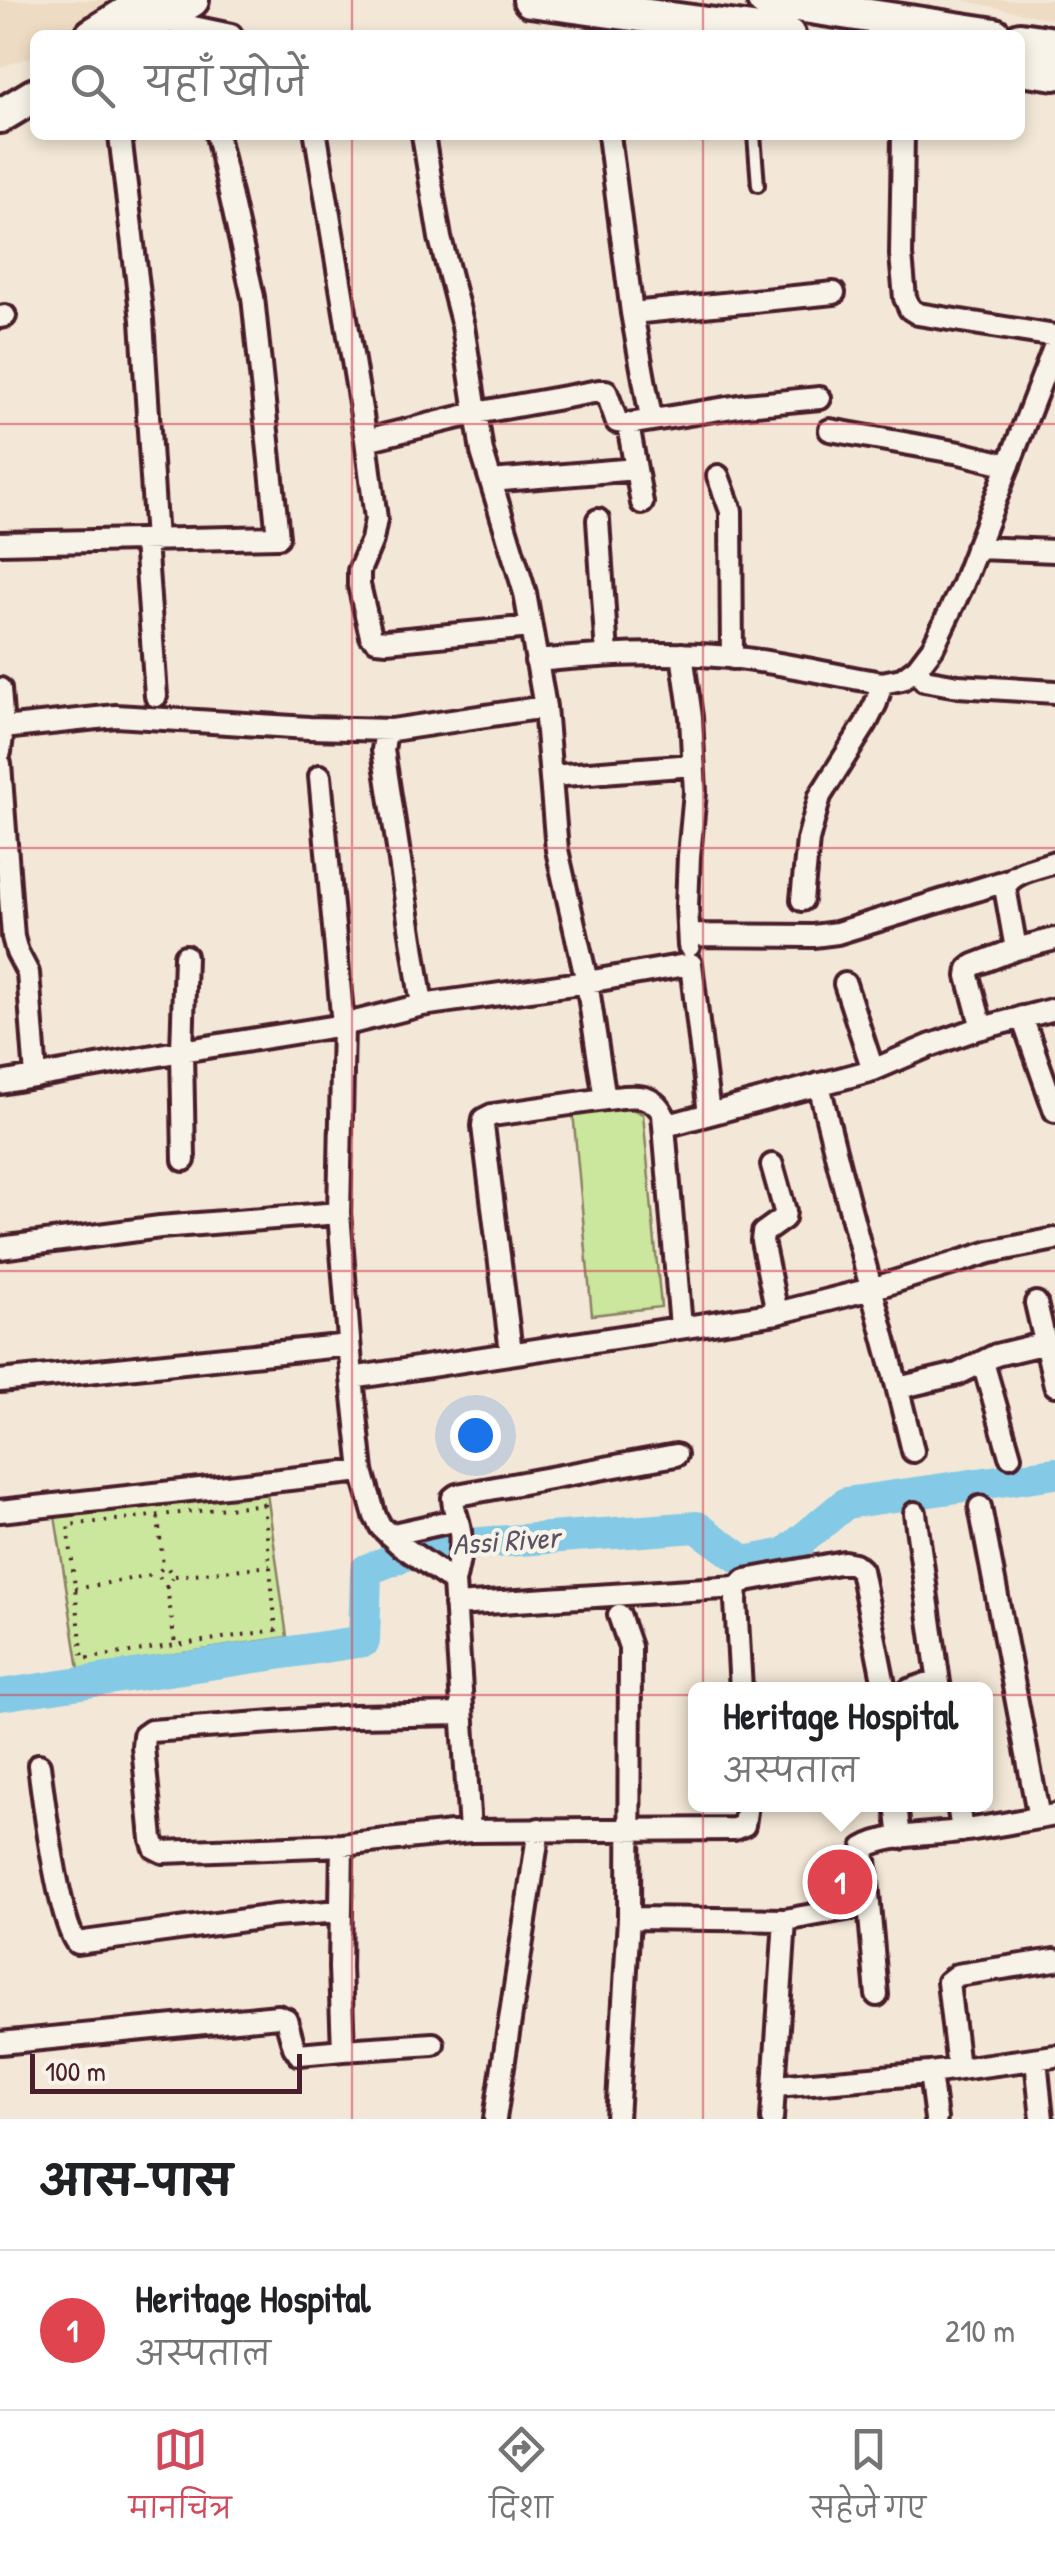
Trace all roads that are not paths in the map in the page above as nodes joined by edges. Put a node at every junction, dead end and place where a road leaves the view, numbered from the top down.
1 (192, 0) edge
2 (530, 0) edge
3 (764, 0) edge
4 (148, 18) edge
5 (904, 22) edge
6 (108, 30) edge
7 (204, 30) edge
8 (751, 30) edge
9 (960, 30) edge
10 (1025, 39) edge
11 (1055, 44) edge
12 (1025, 69) edge
13 (1055, 73) edge
14 (30, 74) edge
15 (0, 91) edge
16 (30, 98) edge
17 (0, 116) edge
18 (121, 140) edge
19 (218, 140) edge
20 (317, 140) edge
21 (424, 140) edge
22 (610, 140) edge
23 (754, 140) edge
24 (902, 140) edge
25 (758, 185) dead end
26 (834, 293) dead end
27 (632, 312) junction
28 (1055, 336) edge
29 (1055, 346) edge
30 (820, 398) dead end
31 (476, 413) junction
32 (651, 418) junction
33 (628, 424) junction
34 (830, 430) dead end
35 (366, 440) junction
36 (1009, 465) junction
37 (636, 469) junction
38 (718, 476) dead end
39 (490, 481) junction
40 (642, 503) dead end
41 (598, 520) dead end
42 (151, 541) junction
43 (0, 543) edge
44 (976, 548) junction
45 (1055, 551) edge
46 (530, 627) junction
47 (608, 654) junction
48 (682, 654) junction
49 (732, 658) junction
50 (536, 661) junction
51 (917, 668) junction
52 (882, 683) junction
53 (0, 689) edge
54 (1055, 692) edge
55 (156, 696) dead end
56 (545, 707) junction
57 (3, 728) junction
58 (392, 730) junction
59 (0, 752) edge
60 (0, 764) edge
61 (693, 765) junction
62 (320, 776) dead end
63 (551, 776) junction
64 (1055, 862) edge
65 (1008, 880) junction
66 (802, 900) dead end
67 (689, 935) junction
68 (1055, 939) edge
69 (1016, 949) junction
70 (185, 956) dead end
71 (690, 964) junction
72 (587, 982) junction
73 (845, 984) dead end
74 (422, 1005) junction
75 (1055, 1009) edge
76 (1022, 1016) junction
77 (343, 1025) junction
78 (982, 1028) junction
79 (182, 1051) junction
80 (873, 1070) junction
81 (36, 1077) junction
82 (0, 1084) edge
83 (819, 1084) junction
84 (604, 1100) junction
85 (1055, 1111) edge
86 (708, 1114) junction
87 (665, 1126) junction
88 (184, 1160) dead end
89 (772, 1166) dead end
90 (339, 1212) junction
91 (1055, 1238) edge
92 (0, 1248) edge
93 (870, 1288) junction
94 (1036, 1303) dead end
95 (777, 1313) junction
96 (682, 1327) junction
97 (1046, 1343) junction
98 (349, 1345) junction
99 (511, 1352) junction
100 (983, 1362) junction
101 (352, 1378) junction
102 (0, 1381) edge
103 (1055, 1385) edge
104 (898, 1388) junction
105 (913, 1451) dead end
106 (676, 1455) dead end
107 (1010, 1456) dead end
108 (362, 1471) junction
109 (980, 1507) dead end
110 (0, 1511) edge
111 (915, 1513) dead end
112 (459, 1525) junction
113 (394, 1539) junction
114 (446, 1575) junction
115 (737, 1587) junction
116 (455, 1606) junction
117 (619, 1615) dead end
118 (741, 1682) edge
119 (883, 1682) edge
120 (939, 1682) edge
121 (462, 1714) junction
122 (39, 1766) dead end
123 (745, 1812) edge
124 (897, 1812) edge
125 (959, 1812) edge
126 (1047, 1816) edge
127 (629, 1828) junction
128 (538, 1830) junction
129 (470, 1831) junction
130 (962, 1831) junction
131 (900, 1838) junction
132 (342, 1844) junction
133 (868, 1905) junction
134 (341, 1912) junction
135 (630, 1918) junction
136 (785, 1920) junction
137 (1055, 1960) edge
138 (877, 1996) dead end
139 (0, 2043) edge
140 (433, 2044) dead end
141 (343, 2050) junction
142 (1046, 2058) edge
143 (958, 2068) junction
144 (930, 2073) junction
145 (776, 2086) junction
146 (496, 2119) edge
147 (617, 2119) edge
148 (772, 2119) edge
149 (936, 2119) edge
150 (1042, 2119) edge

1 - 4 main road
2 - 8 main road
3 - 5 main road
4 - 6 main road
4 - 7 street
5 - 9 main road
10 - 11 main road
12 - 13 main road
14 - 15 main road
16 - 17 main road
18 - 42 street
19 - 42 street
20 - 35 street
21 - 31 street
22 - 27 street
23 - 25 lane
24 - 28 street
26 - 27 street
27 - 32 street
29 - 36 street
30 - 32 street
31 - 33 street
31 - 35 street
31 - 39 street
32 - 33 street
33 - 37 street
34 - 36 street
35 - 46 street
36 - 44 street
37 - 39 street
37 - 40 street
38 - 49 street
39 - 46 street
41 - 47 street
42 - 43 street
42 - 55 street
44 - 45 street
44 - 51 street
46 - 50 street
47 - 48 street
47 - 50 street
48 - 49 street
48 - 61 street
49 - 52 street
50 - 56 street
51 - 52 street
51 - 54 street
52 - 66 street
53 - 57 street
56 - 58 street
56 - 63 street
57 - 58 street
57 - 59 street
58 - 74 street
60 - 81 street
61 - 63 street
61 - 67 street
62 - 77 street
63 - 72 street
64 - 65 street
65 - 67 street
65 - 69 street
67 - 71 street
68 - 69 street
69 - 78 street
70 - 79 street
71 - 72 street
71 - 86 street
72 - 74 street
72 - 84 street
73 - 80 street
74 - 77 street
75 - 76 street
76 - 78 street
76 - 85 street
77 - 79 street
77 - 90 street
78 - 80 street
79 - 81 street
79 - 88 street
80 - 83 street
81 - 82 street
83 - 86 street
83 - 93 street
84 - 87 street
84 - 99 street
86 - 87 street
87 - 96 street
89 - 95 street
90 - 92 street
90 - 98 street
91 - 93 street
93 - 95 street
93 - 104 street
94 - 97 street
95 - 96 street
96 - 99 street
97 - 100 street
97 - 103 street
98 - 101 street
98 - 102 street
99 - 101 street
100 - 104 street
100 - 107 street
101 - 108 street
104 - 105 street
106 - 112 street
108 - 110 street
108 - 113 street
109 - 126 street
111 - 120 street
112 - 113 street
112 - 114 street
113 - 114 street
114 - 116 street
115 - 116 street
115 - 118 street
115 - 119 street
116 - 121 street
117 - 127 street
121 - 129 street
121 - 132 street
122 - 134 street
123 - 127 street
124 - 131 street
125 - 130 street
126 - 130 street
127 - 128 street
127 - 135 street
128 - 129 street
128 - 146 street
129 - 132 street
130 - 131 street
131 - 133 street
132 - 134 street
133 - 136 street
133 - 138 street
134 - 141 street
135 - 136 street
135 - 147 street
136 - 145 street
137 - 143 street
139 - 141 street
140 - 141 street
142 - 143 street
142 - 150 street
143 - 144 street
144 - 145 street
144 - 149 street
145 - 148 street

